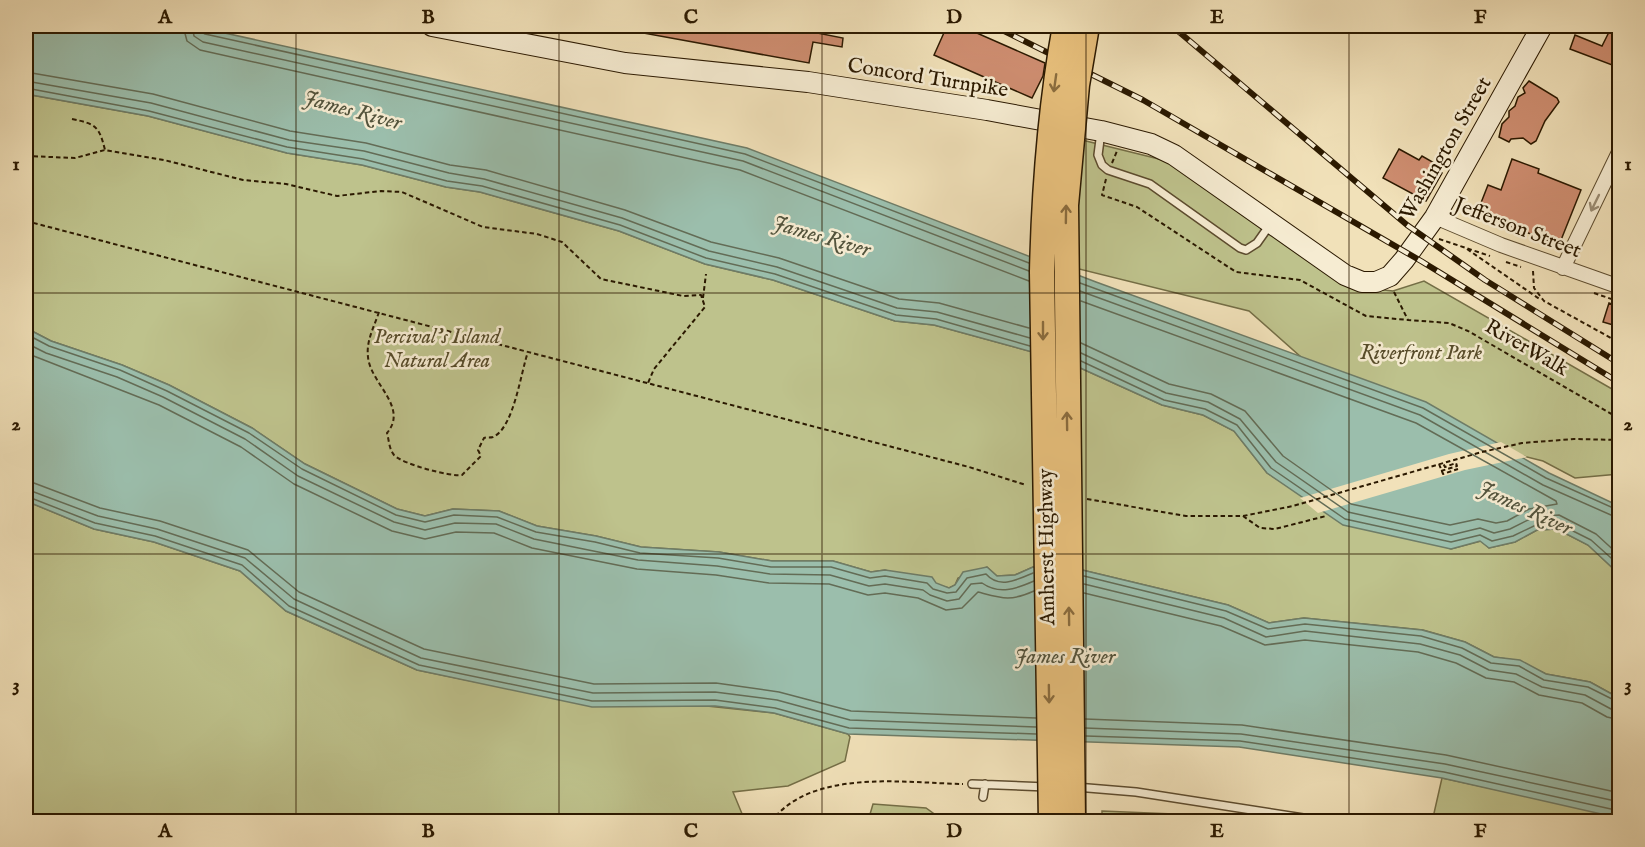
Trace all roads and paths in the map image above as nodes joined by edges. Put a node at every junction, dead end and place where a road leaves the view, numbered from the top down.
1 (432, 26) edge
2 (1065, 26) edge
3 (1087, 26) edge
4 (1542, 26) edge
5 (72, 119) dead end
6 (1101, 131) junction
7 (1124, 148) dead end
8 (105, 150) junction
9 (1620, 150) edge
10 (26, 156) edge
11 (1108, 170) junction
12 (1435, 217) junction
13 (26, 221) edge
14 (1271, 223) junction
15 (1464, 246) dead end
16 (1563, 268) junction
17 (1533, 271) dead end
18 (1053, 272) junction
19 (706, 274) dead end
20 (1376, 282) joint
21 (1620, 288) edge
22 (1393, 291) dead end
23 (703, 301) junction
24 (1544, 301) junction
25 (379, 312) junction
26 (1620, 343) edge
27 (528, 352) junction
28 (648, 383) junction
29 (1620, 421) edge
30 (1620, 440) edge
31 (1443, 463) junction
32 (1439, 464) junction
33 (1458, 469) dead end
34 (1441, 471) junction
35 (1029, 486) dead end
36 (1084, 498) dead end
37 (1243, 516) junction
38 (1326, 516) dead end
39 (972, 784) joint
40 (985, 784) junction
41 (983, 797) dead end
42 (771, 822) edge
43 (1051, 822) edge
44 (1072, 822) edge
45 (1329, 822) edge

1 - 6 street, Concord Turnpike
2 -> 18 highway, bridge
18 -> 3 highway, bridge
4 - 12 street, Washington Street
5 - 8 path
6 - 11 lane
6 - 14 street, Concord Turnpike
7 - 11 path
8 - 10 path
8 - 23 path
9 -> 16 street
11 - 14 lane
12 - 16 street, Jefferson Street
12 - 20 street, Washington Street
13 - 25 path
14 - 20 street, Concord Turnpike
15 - 24 path
16 - 21 street, Jefferson Street
17 - 24 path
18 -> 43 highway, Amherst Highway, bridge
44 -> 18 highway, Amherst Highway, bridge
19 - 23 path
22 - 29 path, RiverWalk
23 - 28 path
24 - 26 path
25 - 27 path
25 - 27 path
27 - 28 path
28 - 35 path
30 - 31 path
31 - 32 path
31 - 34 path
32 - 34 path
32 - 37 path
33 - 34 path
36 - 37 path
37 - 38 path
39 - 40 lane
39 - 42 path
40 - 41 lane
40 - 45 lane

